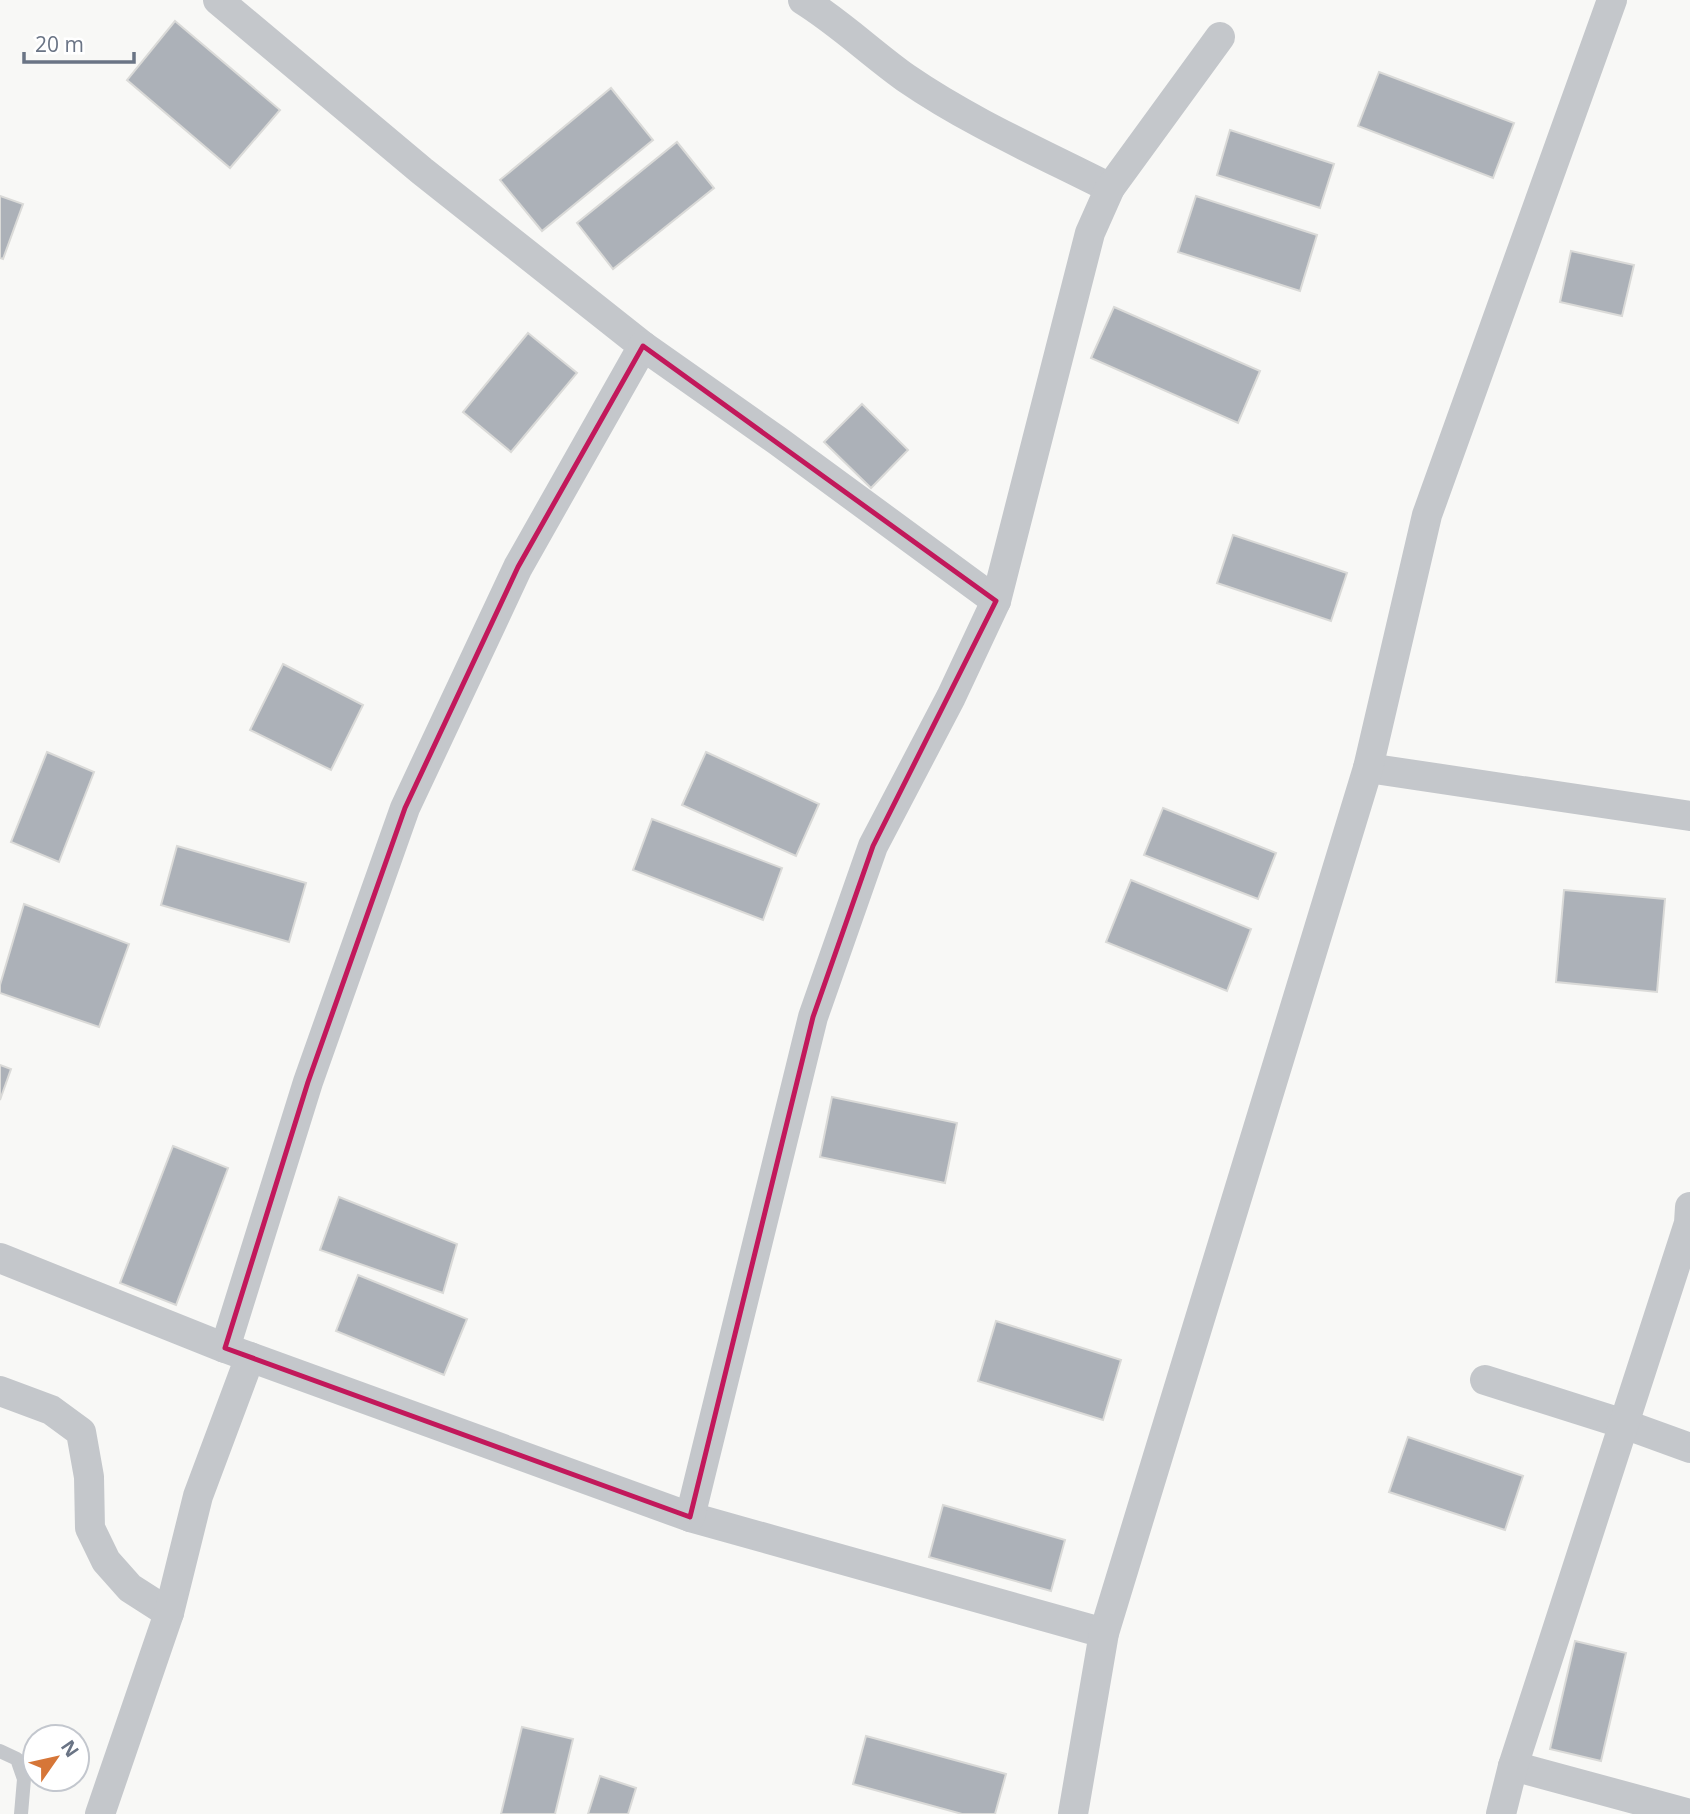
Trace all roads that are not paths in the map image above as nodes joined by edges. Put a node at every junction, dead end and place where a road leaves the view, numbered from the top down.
1 (218, 0) edge
2 (803, 0) edge
3 (1612, 0) edge
4 (1220, 37) dead end
5 (1110, 188) junction
6 (643, 346) junction
7 (996, 601) junction
8 (1368, 768) junction
9 (1690, 816) edge
10 (1690, 1207) edge
11 (0, 1258) edge
12 (237, 1352) junction
13 (1485, 1380) dead end
14 (0, 1391) edge
15 (1624, 1424) junction
16 (1690, 1448) edge
17 (690, 1517) junction
18 (169, 1613) junction
19 (1104, 1633) junction
20 (0, 1751) edge
21 (1513, 1766) junction
22 (21, 1814) edge
23 (100, 1814) edge
24 (1073, 1814) edge
25 (1501, 1814) edge
26 (1690, 1814) edge

1 - 6 street
2 - 5 street
3 - 8 street
4 - 5 street
5 - 7 street
6 - 7 street
6 - 12 street
7 - 17 street
8 - 9 street
8 - 19 street
10 - 15 street
11 - 12 street
12 - 17 street
12 - 18 street
13 - 15 street
14 - 18 street
15 - 16 street
15 - 21 street
17 - 19 street
18 - 23 street
19 - 24 street
20 - 22 lane
21 - 25 street
21 - 26 street

